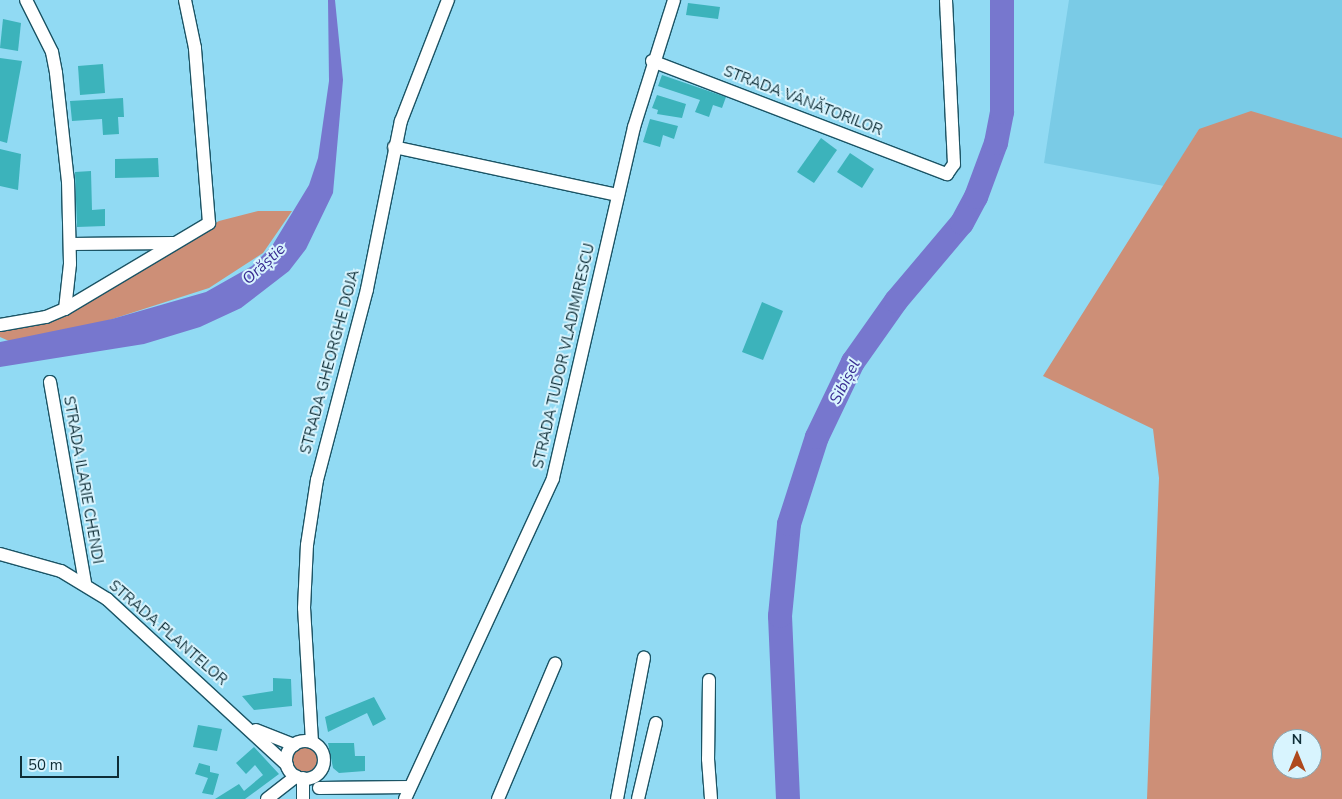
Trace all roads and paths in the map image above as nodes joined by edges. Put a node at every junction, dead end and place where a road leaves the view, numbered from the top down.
1 (26, 0) edge
2 (185, 0) edge
3 (448, 0) edge
4 (674, 0) edge
5 (946, 0) edge
6 (652, 61) junction
7 (394, 147) junction
8 (618, 195) junction
9 (176, 243) junction
10 (70, 244) junction
11 (65, 308) junction
12 (0, 325) edge
13 (50, 382) dead end
14 (0, 554) edge
15 (85, 583) junction
16 (644, 658) dead end
17 (555, 664) dead end
18 (709, 680) dead end
19 (656, 722) dead end
20 (251, 729) junction
21 (312, 742) junction
22 (294, 745) junction
23 (287, 765) junction
24 (311, 783) edge
25 (407, 793) edge
26 (267, 799) edge
27 (303, 799) edge
28 (498, 799) edge
29 (617, 799) edge
30 (638, 799) edge
31 (711, 799) edge

1 - 10 street
2 - 9 street
3 - 7 street, STRADA GHEORGHE DOJA
4 - 6 street, STRADA TUDOR VLADIMIRESCU
5 - 6 street, STRADA VÂNĂTORILOR
6 - 8 street, STRADA TUDOR VLADIMIRESCU
7 - 8 street
7 - 21 street, STRADA GHEORGHE DOJA
8 - 25 street, STRADA TUDOR VLADIMIRESCU
9 - 10 street
9 - 11 street
10 - 11 street
11 - 12 street
13 - 15 street, STRADA ILARIE CHENDI
14 - 15 street, STRADA PLANTELOR
15 - 20 street, STRADA PLANTELOR
16 - 29 street
17 - 28 street
18 - 31 street
19 - 30 street
20 - 22 street, STRADA PLANTELOR
20 - 23 street, STRADA PLANTELOR
21 - 22 street
21 - 24 street
22 - 23 street
23 - 24 street
24 - 25 street, STRADA TUDOR VLADIMIRESCU
24 - 26 street
24 - 27 street

